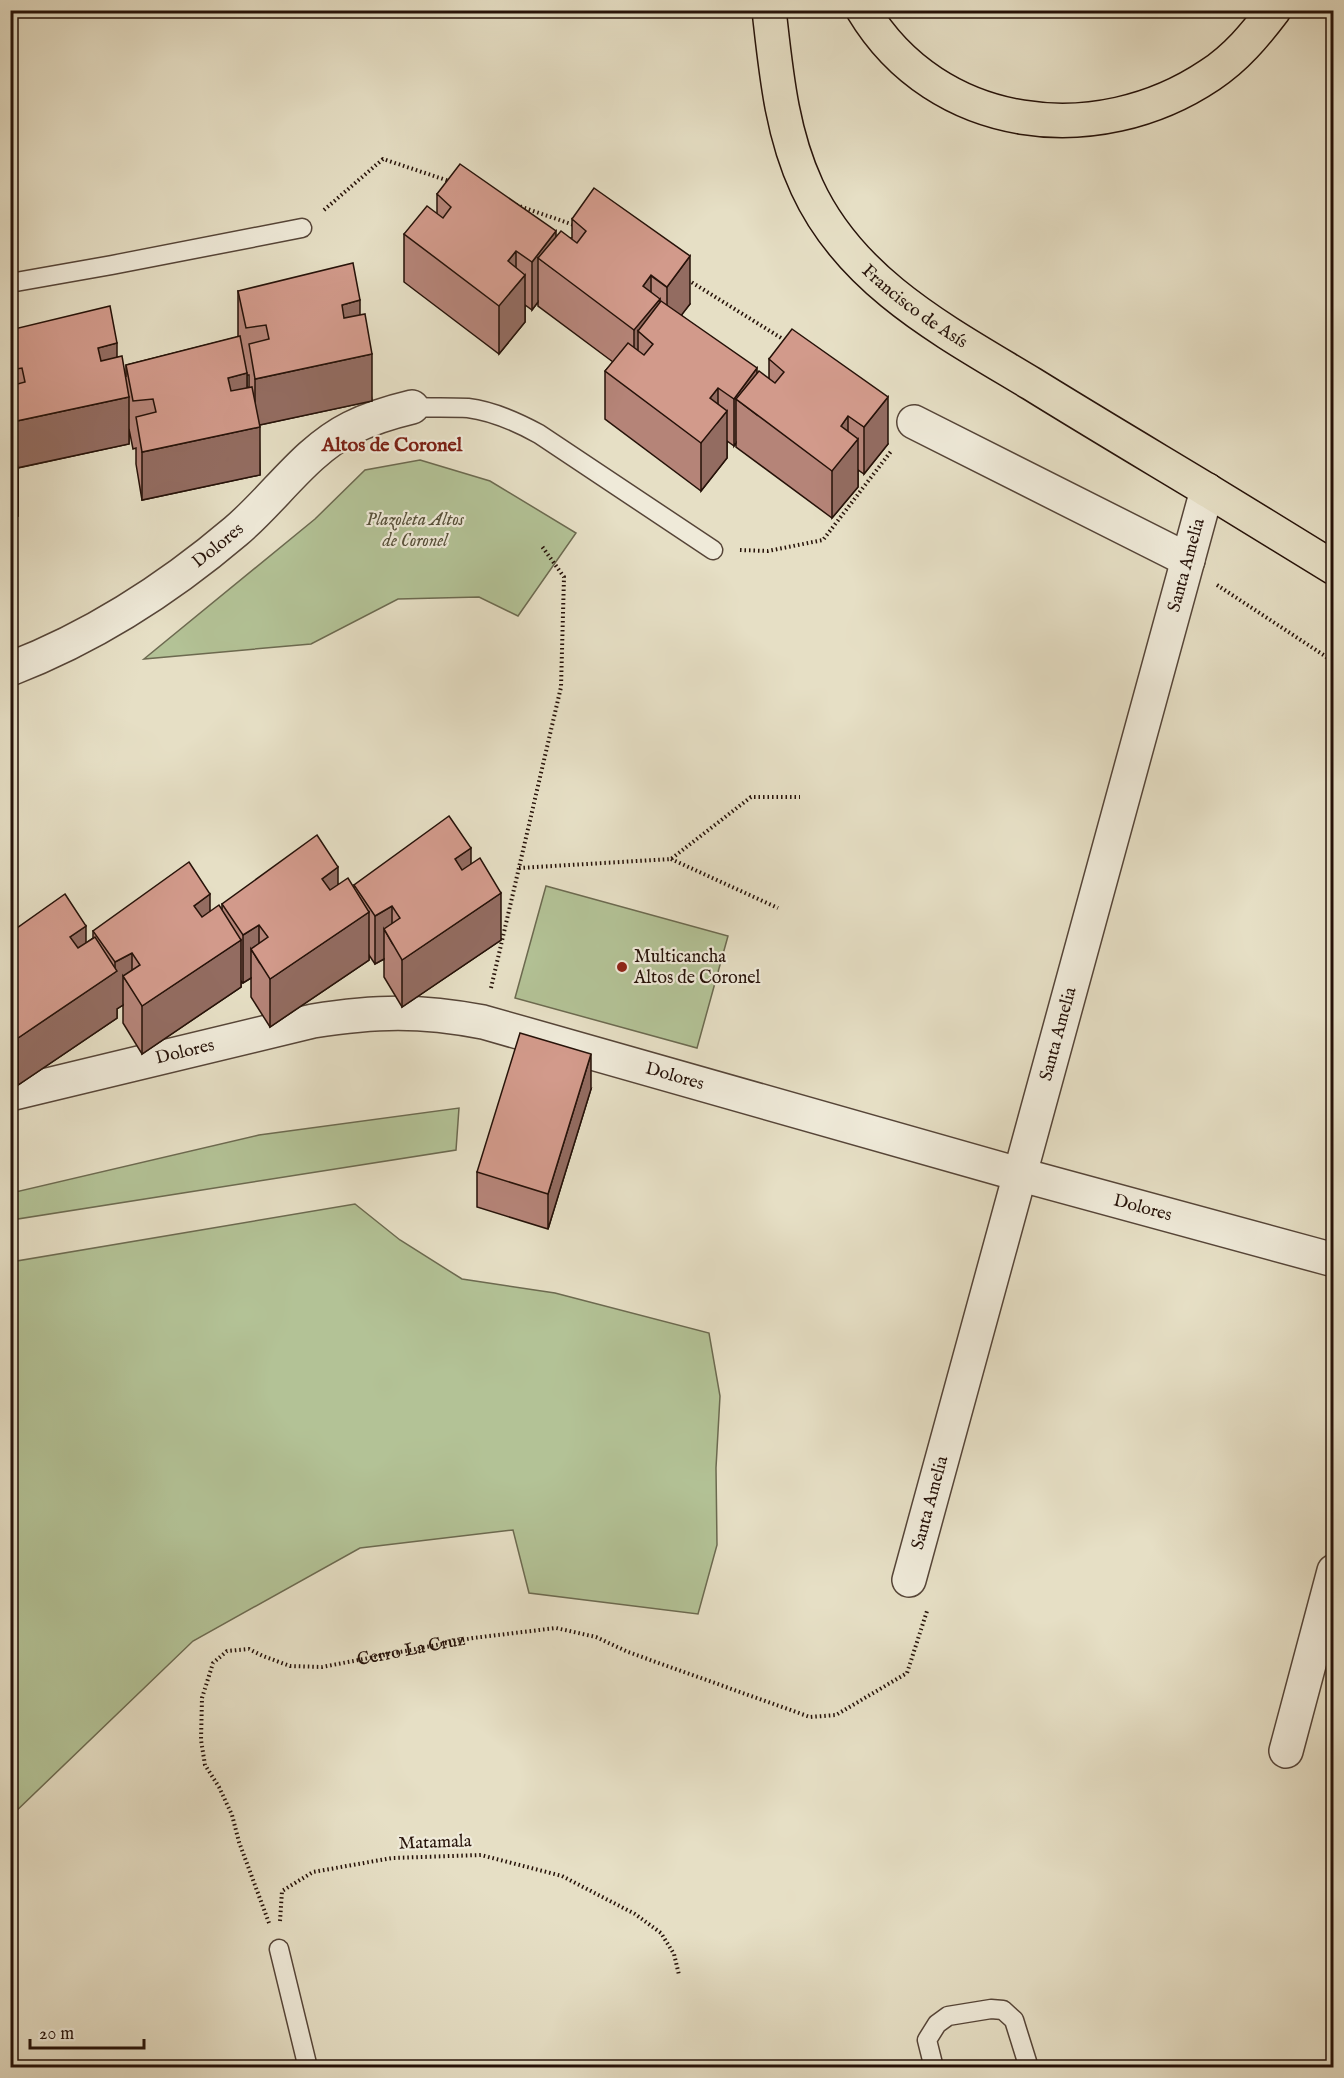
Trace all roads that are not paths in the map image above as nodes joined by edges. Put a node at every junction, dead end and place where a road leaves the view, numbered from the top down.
1 (769, 10) edge
2 (863, 10) edge
3 (1274, 10) edge
4 (302, 228) road end
5 (10, 283) edge
6 (412, 407) joint
7 (914, 422) road end
8 (1207, 490) junction
9 (713, 550) road end
10 (1188, 560) junction
11 (1334, 568) edge
12 (10, 669) edge
13 (10, 1094) edge
14 (1018, 1174) junction
15 (1334, 1260) edge
16 (1334, 1571) edge
17 (909, 1580) road end
18 (1286, 1751) dead end
19 (279, 1949) road end
20 (308, 2067) edge
21 (934, 2067) edge
22 (1029, 2067) edge

1 - 8 main road, Francisco de Asís
2 - 3 main road
4 - 5 lane
6 - 9 lane
6 - 12 street, Dolores
7 - 10 street
8 - 10 street, Santa Amelia
8 - 11 main road, Francisco de Asís
10 - 14 street, Santa Amelia
13 - 14 street, Dolores
14 - 15 street, Dolores
14 - 17 street, Santa Amelia
16 - 18 street
19 - 20 lane
21 - 22 lane

